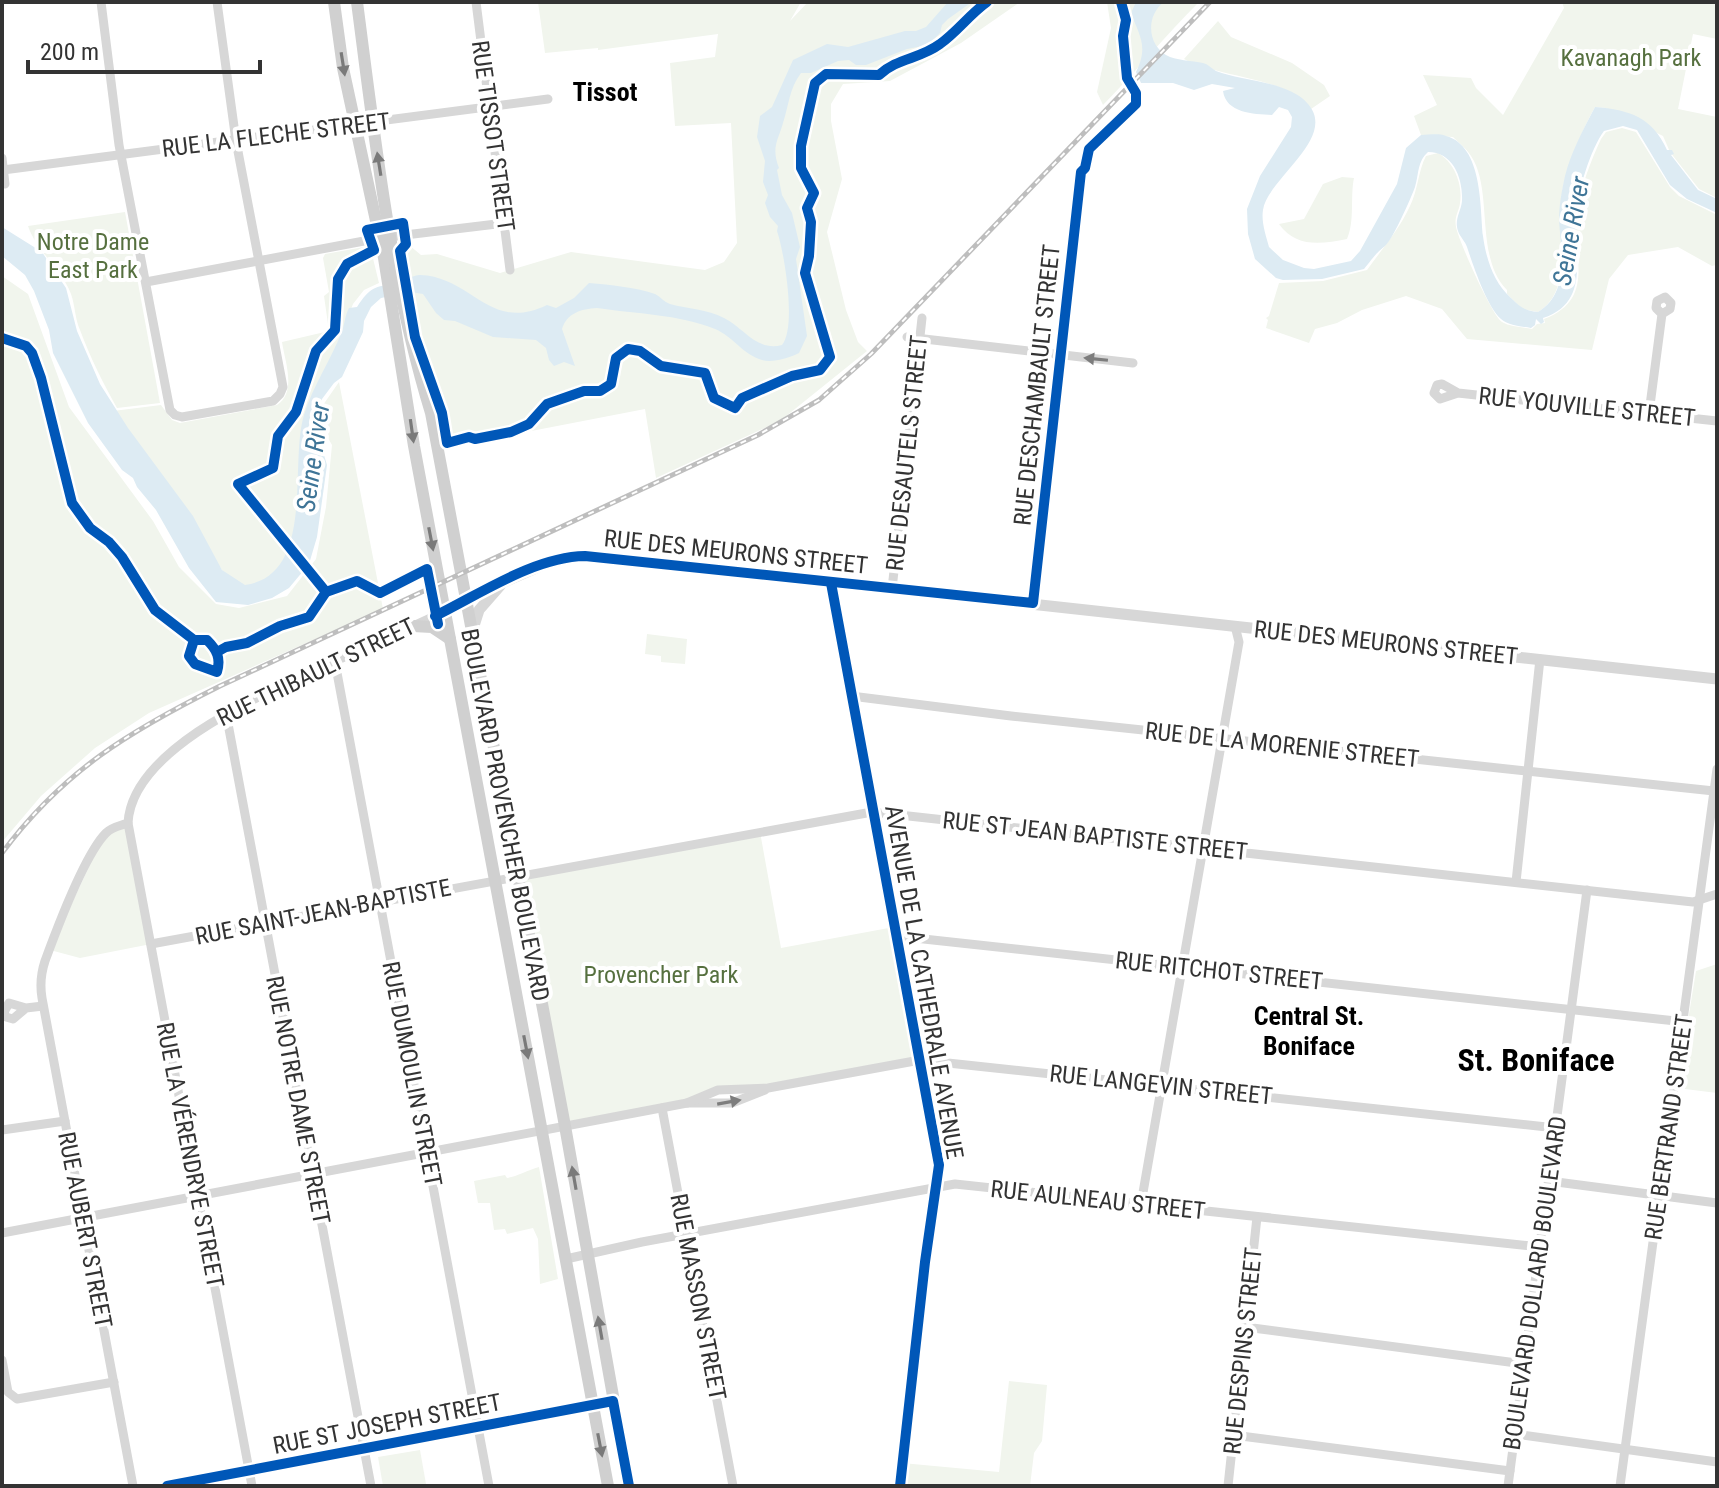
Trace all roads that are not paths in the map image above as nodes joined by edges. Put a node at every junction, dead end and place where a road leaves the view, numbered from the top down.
1 (101, 2) edge
2 (217, 2) edge
3 (334, 2) edge
4 (357, 2) edge
5 (476, 2) edge
6 (548, 99) dead end
7 (489, 107) junction
8 (373, 123) junction
9 (354, 125) junction
10 (236, 141) junction
11 (122, 154) junction
12 (2, 158) edge
13 (3, 170) edge
14 (1081, 172) dead end
15 (5, 184) dead end
16 (505, 223) junction
17 (385, 238) junction
18 (261, 261) junction
19 (510, 270) dead end
20 (146, 282) junction
21 (1662, 314) dead end
22 (922, 318) dead end
23 (400, 320) junction
24 (907, 337) dead end
25 (920, 338) junction
26 (1059, 355) junction
27 (1133, 363) dead end
28 (416, 364) junction
29 (403, 367) junction
30 (1458, 393) dead end
31 (1649, 413) junction
32 (1717, 421) edge
33 (506, 580) junction
34 (831, 583) junction
35 (892, 589) junction
36 (465, 599) junction
37 (1033, 603) junction
38 (445, 611) junction
39 (413, 626) junction
40 (1235, 626) junction
41 (472, 636) junction
42 (450, 640) junction
43 (1540, 659) junction
44 (335, 662) junction
45 (1717, 679) edge
46 (851, 696) junction
47 (226, 713) junction
48 (1222, 739) junction
49 (1717, 769) edge
50 (1528, 771) junction
51 (1714, 791) junction
52 (872, 812) junction
53 (128, 823) junction
54 (1203, 848) junction
55 (516, 876) junction
56 (495, 879) junction
57 (1516, 882) junction
58 (1587, 890) junction
59 (1717, 894) edge
60 (1700, 900) junction
61 (379, 901) junction
62 (265, 922) junction
63 (896, 936) junction
64 (151, 944) junction
65 (1182, 967) junction
66 (43, 1006) junction
67 (26, 1008) dead end
68 (1571, 1009) junction
69 (1685, 1022) junction
70 (920, 1060) junction
71 (1162, 1086) junction
72 (768, 1088) junction
73 (687, 1103) junction
74 (662, 1108) junction
75 (65, 1121) junction
76 (565, 1126) junction
77 (1556, 1128) junction
78 (2, 1129) edge
79 (542, 1131) junction
80 (427, 1153) junction
81 (312, 1174) junction
82 (1549, 1181) junction
83 (937, 1187) junction
84 (1659, 1195) junction
85 (198, 1196) junction
86 (1717, 1203) edge
87 (1141, 1204) junction
88 (1257, 1217) junction
89 (83, 1218) junction
90 (2, 1233) edge
91 (686, 1235) junction
92 (1540, 1247) junction
93 (587, 1255) junction
94 (566, 1259) junction
95 (1245, 1327) junction
96 (2, 1360) edge
97 (1524, 1364) junction
98 (114, 1382) junction
99 (613, 1401) junction
100 (592, 1405) junction
101 (478, 1427) junction
102 (1515, 1434) junction
103 (1233, 1435) junction
104 (364, 1448) junction
105 (1625, 1450) junction
106 (1717, 1462) edge
107 (249, 1470) junction
108 (1510, 1471) junction
109 (133, 1486) edge
110 (167, 1486) edge
111 (252, 1486) edge
112 (371, 1486) edge
113 (489, 1486) edge
114 (608, 1486) edge
115 (629, 1486) edge
116 (733, 1486) edge
117 (900, 1486) edge
118 (1228, 1486) edge
119 (1508, 1486) edge
120 (1620, 1486) edge

1 - 11 street
2 - 10 street
3 -> 9 main road, BOULEVARD PROVENCHER BOULEVARD
4 - 8 main road, BOULEVARD PROVENCHER BOULEVARD
5 - 7 street, RUE TISSOT STREET
6 - 7 street, RUE LA FLECHE STREET
7 - 8 street, RUE LA FLECHE STREET
7 - 16 street, RUE TISSOT STREET
8 - 9 street, RUE LA FLECHE STREET
17 -> 8 main road, BOULEVARD PROVENCHER BOULEVARD
9 - 10 street, RUE LA FLECHE STREET
9 - 17 main road, BOULEVARD PROVENCHER BOULEVARD
10 - 11 street, RUE LA FLECHE STREET
10 - 18 street
11 - 13 street, RUE LA FLECHE STREET
11 - 20 street
12 - 13 street
13 - 15 street
14 - 26 street, RUE DESCHAMBAULT STREET
16 - 17 street
16 - 19 street, RUE TISSOT STREET
17 - 18 street
17 - 23 main road, BOULEVARD PROVENCHER BOULEVARD
18 - 20 street
18 - 20 street
21 - 31 street
22 - 25 street, RUE DESAUTELS STREET
23 - 28 main road, BOULEVARD PROVENCHER BOULEVARD
23 - 29 main road, BOULEVARD PROVENCHER BOULEVARD
24 - 25 street
25 - 26 street
25 - 35 street, RUE DESAUTELS STREET
27 -> 26 street
26 - 37 street, RUE DESCHAMBAULT STREET
28 - 29 main road
28 - 36 main road, BOULEVARD PROVENCHER BOULEVARD
29 -> 38 main road, BOULEVARD PROVENCHER BOULEVARD
30 - 31 street, RUE YOUVILLE STREET
31 - 32 street, RUE YOUVILLE STREET
33 - 34 street, RUE DES MEURONS STREET
33 - 36 street, RUE DES MEURONS STREET
33 - 41 street
34 - 35 street, RUE DES MEURONS STREET
34 - 46 street, AVENUE DE LA CATHEDRALE AVENUE
35 - 37 street, RUE DES MEURONS STREET
36 - 38 main road, RUE DES MEURONS STREET
36 - 41 main road, BOULEVARD PROVENCHER BOULEVARD
37 - 40 street, RUE DES MEURONS STREET
38 - 39 street, RUE THIBAULT STREET
38 - 42 main road, BOULEVARD PROVENCHER BOULEVARD
39 - 42 main road
39 - 44 street, RUE THIBAULT STREET
40 - 43 street, RUE DES MEURONS STREET
40 - 48 street
41 - 55 main road, BOULEVARD PROVENCHER BOULEVARD
42 - 56 main road, BOULEVARD PROVENCHER BOULEVARD
43 - 45 street, RUE DES MEURONS STREET
43 - 50 street
44 - 47 street, RUE THIBAULT STREET
44 - 61 street, RUE DUMOULIN STREET
46 - 48 street, RUE DE LA MORENIE STREET
46 - 52 street, AVENUE DE LA CATHEDRALE AVENUE
47 - 53 street, RUE THIBAULT STREET
47 - 62 street, RUE NOTRE DAME STREET
48 - 50 street, RUE DE LA MORENIE STREET
48 - 54 street
49 - 51 street, RUE BERTRAND STREET
50 - 51 street, RUE DE LA MORENIE STREET
50 - 57 street
51 - 60 street, RUE BERTRAND STREET
52 - 54 street, RUE ST JEAN BAPTISTE STREET
52 - 55 street, RUE ST JEAN BAPTISTE STREET
52 - 63 street, AVENUE DE LA CATHEDRALE AVENUE
53 - 64 street, RUE LA VÉRENDRYE STREET
53 - 66 street, RUE AUBERT STREET
54 - 57 street, RUE ST JEAN BAPTISTE STREET
54 - 65 street
55 - 56 street, RUE ST JEAN BAPTISTE STREET
55 - 76 main road, BOULEVARD PROVENCHER BOULEVARD
56 - 61 street, RUE SAINT-JEAN-BAPTISTE
56 -> 79 main road, BOULEVARD PROVENCHER BOULEVARD
57 - 58 street, RUE ST JEAN BAPTISTE STREET
58 - 60 street, RUE ST JEAN BAPTISTE STREET
58 - 68 street, BOULEVARD DOLLARD BOULEVARD
59 - 60 street
60 - 69 street, RUE BERTRAND STREET
61 - 62 street, RUE SAINT-JEAN-BAPTISTE
61 - 80 street, RUE DUMOULIN STREET
62 - 64 street, RUE SAINT-JEAN-BAPTISTE
62 - 81 street, RUE NOTRE DAME STREET
63 - 65 street, RUE RITCHOT STREET
63 - 70 street, AVENUE DE LA CATHEDRALE AVENUE
64 - 85 street, RUE LA VÉRENDRYE STREET
65 - 68 street, RUE RITCHOT STREET
65 - 71 street
66 - 67 street
66 - 75 street, RUE AUBERT STREET
68 - 69 street, RUE RITCHOT STREET
68 - 77 street, BOULEVARD DOLLARD BOULEVARD
69 - 84 street, RUE BERTRAND STREET
70 - 71 street, RUE LANGEVIN STREET
70 - 72 street, RUE LANGEVIN STREET
70 - 83 street, AVENUE DE LA CATHEDRALE AVENUE
71 - 77 street, RUE LANGEVIN STREET
71 - 87 street
72 - 73 street, RUE LANGEVIN STREET
73 -> 72 street, RUE LANGEVIN STREET
73 - 74 street, RUE LANGEVIN STREET
74 - 76 street, RUE LANGEVIN STREET
74 - 91 street, RUE MASSON STREET
75 - 78 street
75 - 89 street, RUE AUBERT STREET
76 - 79 street, RUE LANGEVIN STREET
93 -> 76 main road, BOULEVARD PROVENCHER BOULEVARD
77 - 82 street, BOULEVARD DOLLARD BOULEVARD
79 - 80 street, RUE LANGEVIN STREET
79 - 94 main road, BOULEVARD PROVENCHER BOULEVARD
80 - 81 street, RUE LANGEVIN STREET
80 - 101 street, RUE DUMOULIN STREET
81 - 85 street, RUE LANGEVIN STREET
81 - 104 street, RUE NOTRE DAME STREET
82 - 84 street
82 - 92 street, BOULEVARD DOLLARD BOULEVARD
83 - 87 street, RUE AULNEAU STREET
83 - 91 street, RUE AULNEAU STREET
83 - 117 street, AVENUE DE LA CATHEDRALE AVENUE
84 - 86 street
84 - 105 street, RUE BERTRAND STREET
85 - 89 street, RUE LANGEVIN STREET
85 - 107 street, RUE LA VÉRENDRYE STREET
87 - 88 street, RUE AULNEAU STREET
88 - 92 street, RUE AULNEAU STREET
88 - 95 street, RUE DESPINS STREET
89 - 90 street, RUE LANGEVIN STREET
89 - 98 street, RUE AUBERT STREET
91 - 93 street, RUE AULNEAU STREET
91 - 116 street, RUE MASSON STREET
92 - 97 street, BOULEVARD DOLLARD BOULEVARD
93 - 94 street, RUE AULNEAU STREET
99 -> 93 main road, BOULEVARD PROVENCHER BOULEVARD
94 - 100 main road, BOULEVARD PROVENCHER BOULEVARD
95 - 97 street
95 - 103 street, RUE DESPINS STREET
96 - 98 street
97 - 102 street, BOULEVARD DOLLARD BOULEVARD
98 - 109 street, RUE AUBERT STREET
99 - 100 street, RUE ST JOSEPH STREET
99 - 115 main road, BOULEVARD PROVENCHER BOULEVARD
100 - 101 street, RUE ST JOSEPH STREET
100 -> 114 main road, BOULEVARD PROVENCHER BOULEVARD
101 - 104 street, RUE ST JOSEPH STREET
101 - 113 street, RUE DUMOULIN STREET
102 - 105 street
102 - 108 street, BOULEVARD DOLLARD BOULEVARD
103 - 108 street
103 - 118 street, RUE DESPINS STREET
104 - 107 street, RUE ST JOSEPH STREET
104 - 112 street, RUE NOTRE DAME STREET
105 - 106 street
105 - 120 street, RUE BERTRAND STREET
107 - 110 street, RUE ST JOSEPH STREET
107 - 111 street, RUE LA VÉRENDRYE STREET
108 - 119 street, BOULEVARD DOLLARD BOULEVARD

